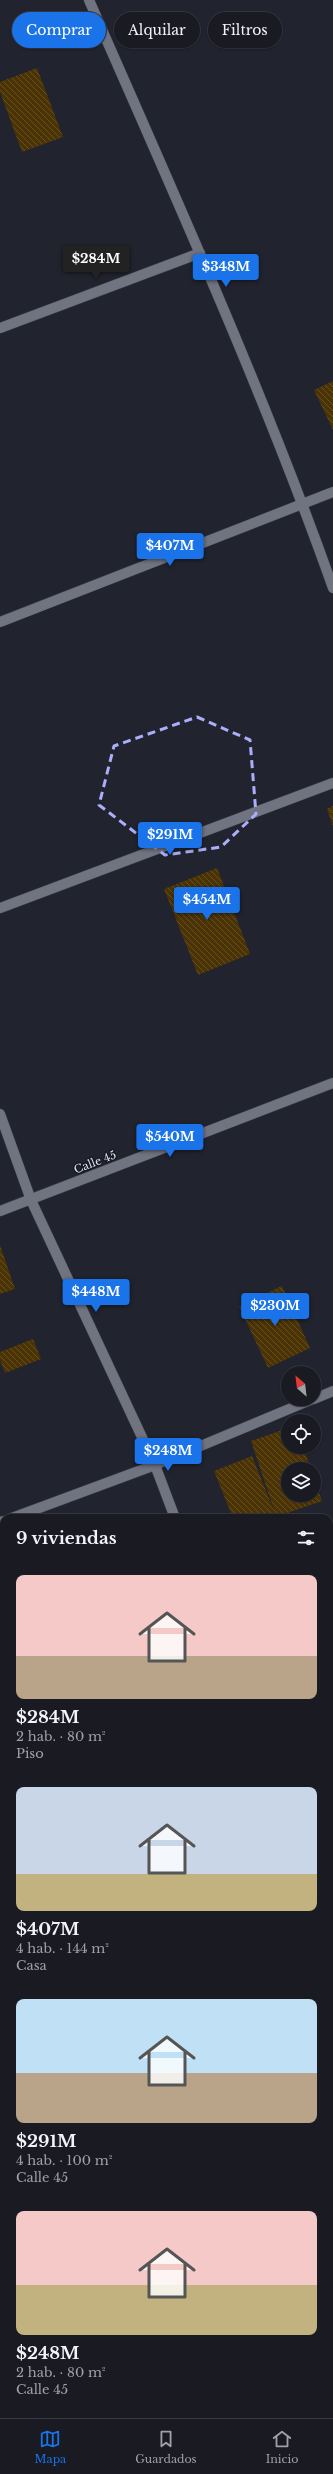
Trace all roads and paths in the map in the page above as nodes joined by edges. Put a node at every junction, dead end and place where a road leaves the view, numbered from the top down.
1 (88, 0) edge
2 (200, 253) junction
3 (0, 328) edge
4 (333, 492) edge
5 (303, 503) junction
6 (333, 588) edge
7 (0, 622) edge
8 (333, 783) edge
9 (0, 908) edge
10 (333, 1083) edge
11 (0, 1114) edge
12 (31, 1200) junction
13 (0, 1211) edge
14 (333, 1391) edge
15 (321, 1396) edge
16 (297, 1406) edge
17 (154, 1465) junction
18 (23, 1514) edge
19 (173, 1514) edge

1 - 2 street
2 - 3 street
2 - 5 street
4 - 5 street
5 - 6 street
5 - 7 street
8 - 9 street
10 - 12 street, Calle 45
11 - 12 street
12 - 13 street, Calle 45
12 - 17 street
14 - 15 street
16 - 17 street
17 - 18 street
17 - 19 street

